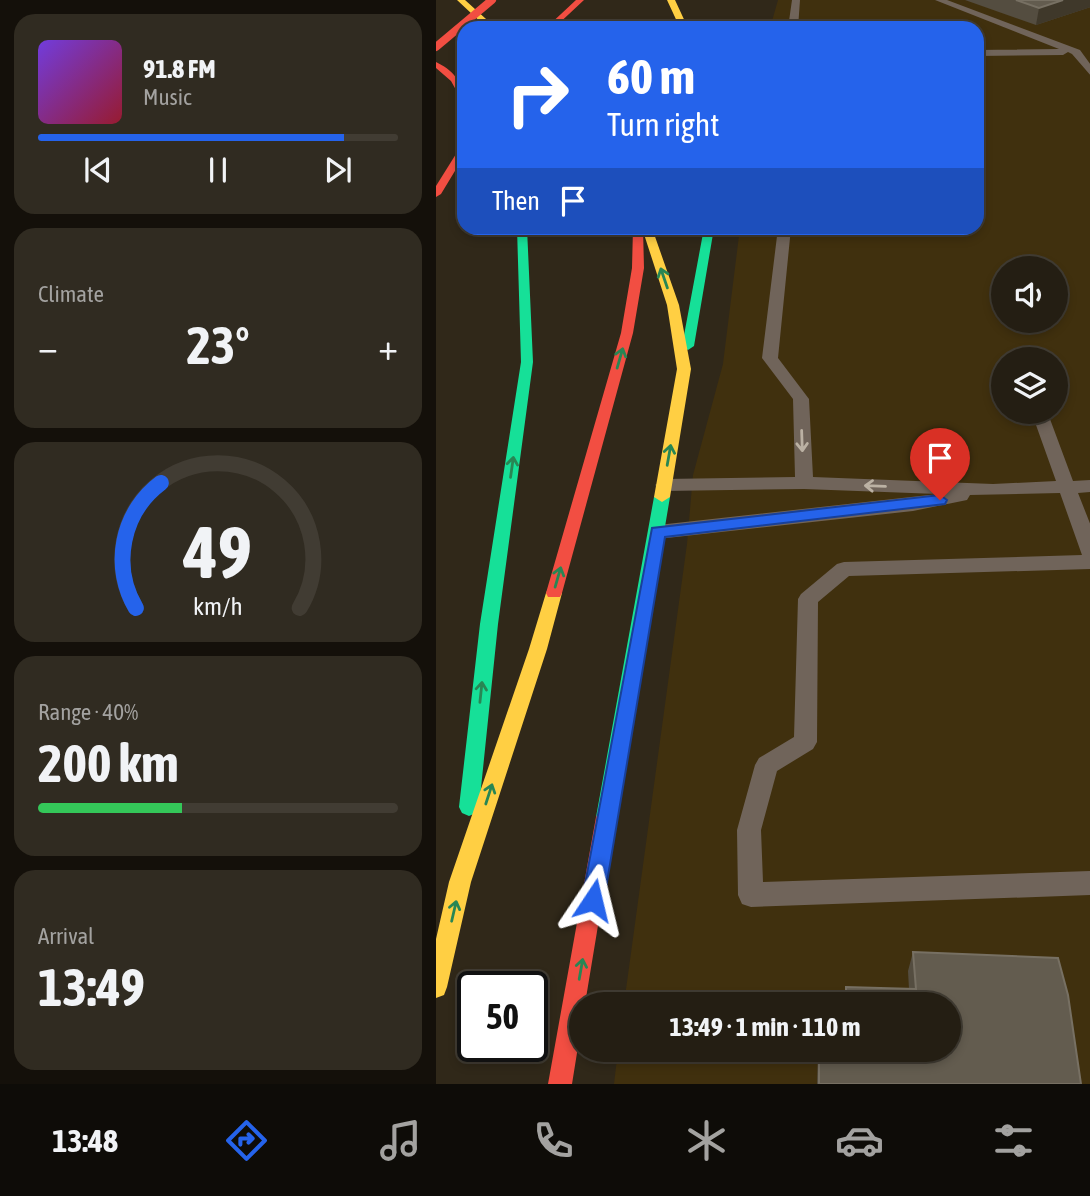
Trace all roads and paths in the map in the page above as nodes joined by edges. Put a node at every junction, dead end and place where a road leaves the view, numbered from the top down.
1 (461, 0) edge
2 (492, 0) edge
3 (580, 0) edge
4 (672, 0) edge
5 (796, 0) edge
6 (939, 0) edge
7 (467, 21) edge
8 (484, 21) edge
9 (558, 21) edge
10 (681, 21) edge
11 (794, 21) edge
12 (457, 29) edge
13 (436, 47) edge
14 (1090, 49) edge
15 (1076, 52) junction
16 (984, 53) edge
17 (436, 64) edge
18 (1090, 73) edge
19 (457, 85) edge
20 (457, 160) edge
21 (436, 194) edge
22 (522, 235) edge
23 (638, 235) edge
24 (649, 235) edge
25 (708, 235) edge
26 (783, 235) edge
27 (684, 369) junction
28 (1044, 424) edge
29 (804, 483) junction
30 (664, 485) junction
31 (1090, 486) edge
32 (1067, 487) junction
33 (993, 490) junction
34 (658, 532) junction
35 (1090, 554) edge
36 (1090, 562) edge
37 (460, 882) junction
38 (1090, 883) edge
39 (436, 987) edge
40 (560, 1084) edge

1 - 8 main road
2 - 7 main road, bridge
3 - 9 main road
4 - 10 main road
5 - 11 lane
6 - 15 lane
12 - 13 main road, bridge
14 - 15 lane
15 - 16 lane
15 - 18 lane
17 - 19 main road
20 - 21 main road
37 -> 22 main road
37 -> 23 main road
27 -> 24 main road
25 - 27 main road
26 -> 29 lane
30 -> 27 main road
28 - 32 lane
29 - 30 lane
33 -> 29 lane
30 - 34 main road
31 - 32 lane
32 - 33 lane
32 - 35 lane
33 - 34 lane
40 -> 34 main road
36 - 38 lane
39 -> 37 main road

